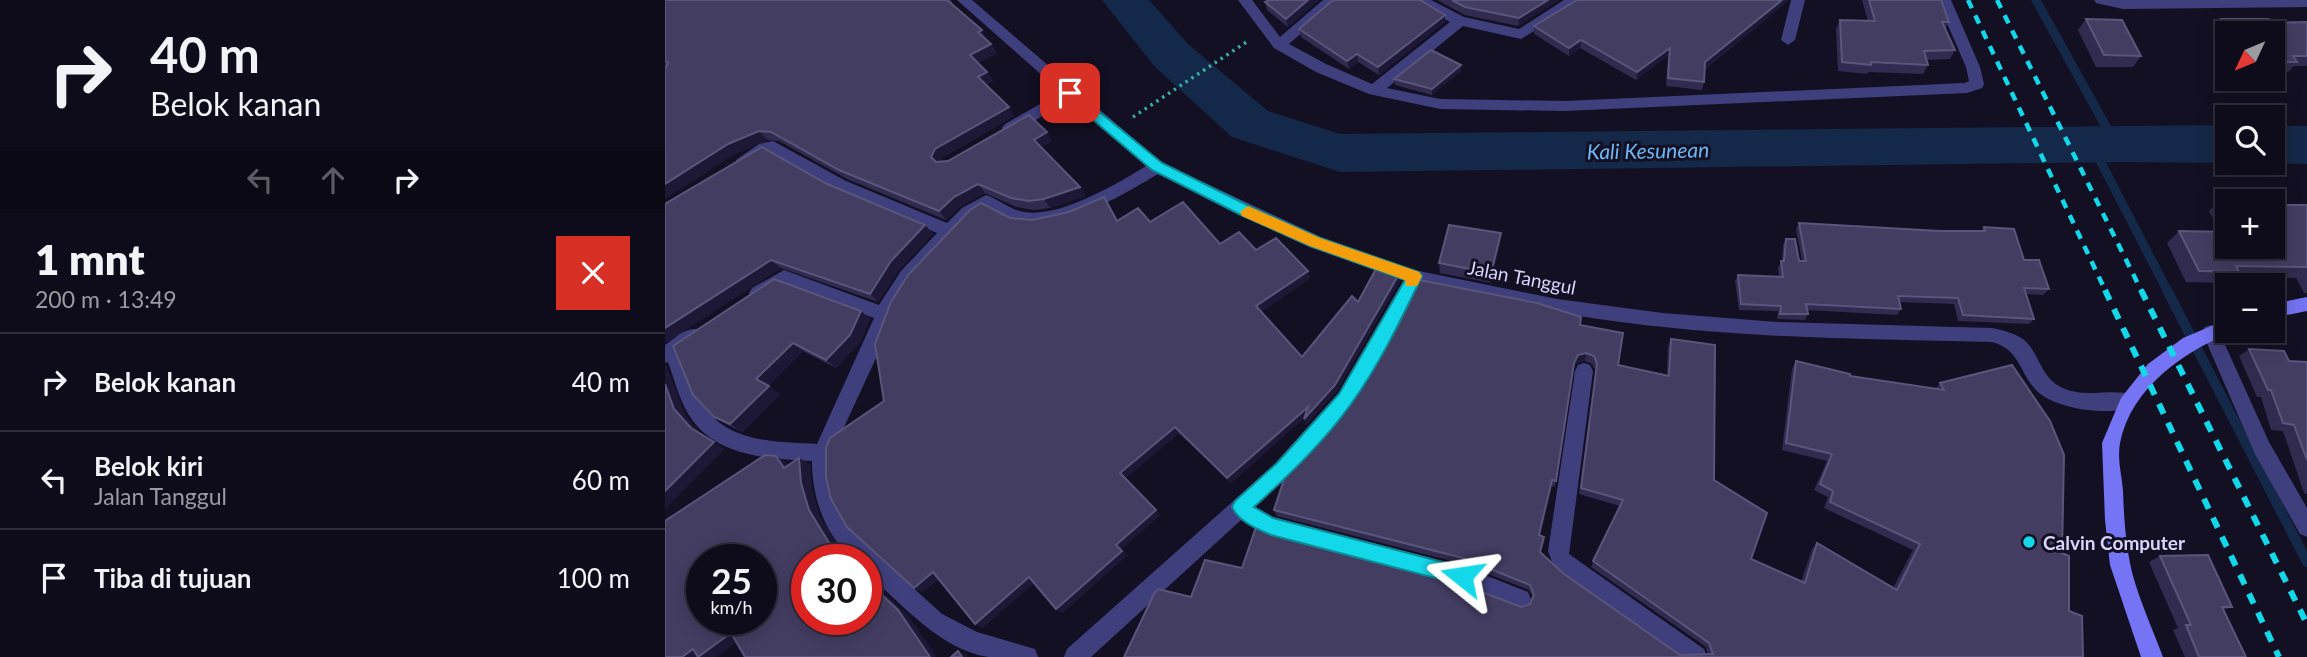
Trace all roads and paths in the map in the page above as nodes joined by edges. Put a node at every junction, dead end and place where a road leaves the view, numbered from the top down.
1 (964, 0) edge
2 (1245, 0) edge
3 (1332, 0) edge
4 (1420, 0) edge
5 (1798, 0) edge
6 (1944, 0) edge
7 (2101, 0) edge
8 (1571, 2) edge
9 (2307, 3) edge
10 (1460, 22) junction
11 (1249, 40) dead end
12 (1788, 40) dead end
13 (1279, 45) junction
14 (1374, 90) junction
15 (1070, 93) junction
16 (1129, 119) dead end
17 (992, 138) edge
18 (734, 166) edge
19 (1157, 166) junction
20 (949, 232) junction
21 (1414, 276) junction
22 (2307, 304) edge
23 (739, 306) edge
24 (2285, 309) edge
25 (885, 316) junction
26 (706, 328) edge
27 (2215, 331) edge
28 (2220, 343) edge
29 (669, 352) edge
30 (1584, 370) dead end
31 (2128, 401) junction
32 (822, 453) junction
33 (1241, 507) junction
34 (2307, 527) edge
35 (1521, 599) dead end
36 (1685, 654) edge
37 (1027, 657) edge
38 (1076, 657) edge
39 (2153, 657) edge

1 - 15 street, Jalan Tanggul
2 - 13 street
3 - 13 street
4 - 10 street
5 - 12 street
6 - 14 street
7 - 9 street
8 - 10 street
10 - 14 street
11 - 16 path
13 - 14 street
15 - 17 street
15 - 19 street, Jalan Tanggul
18 - 20 street
19 - 20 street
19 - 21 street, Jalan Tanggul
20 - 25 street
21 - 31 street, Jalan Tanggul
21 - 33 street
22 - 24 street
23 - 25 street
25 - 32 street
26 - 29 street
27 - 31 street
28 - 34 street
29 - 32 street
30 - 36 street
31 - 39 street
32 - 37 street
33 - 35 street
33 - 38 street

